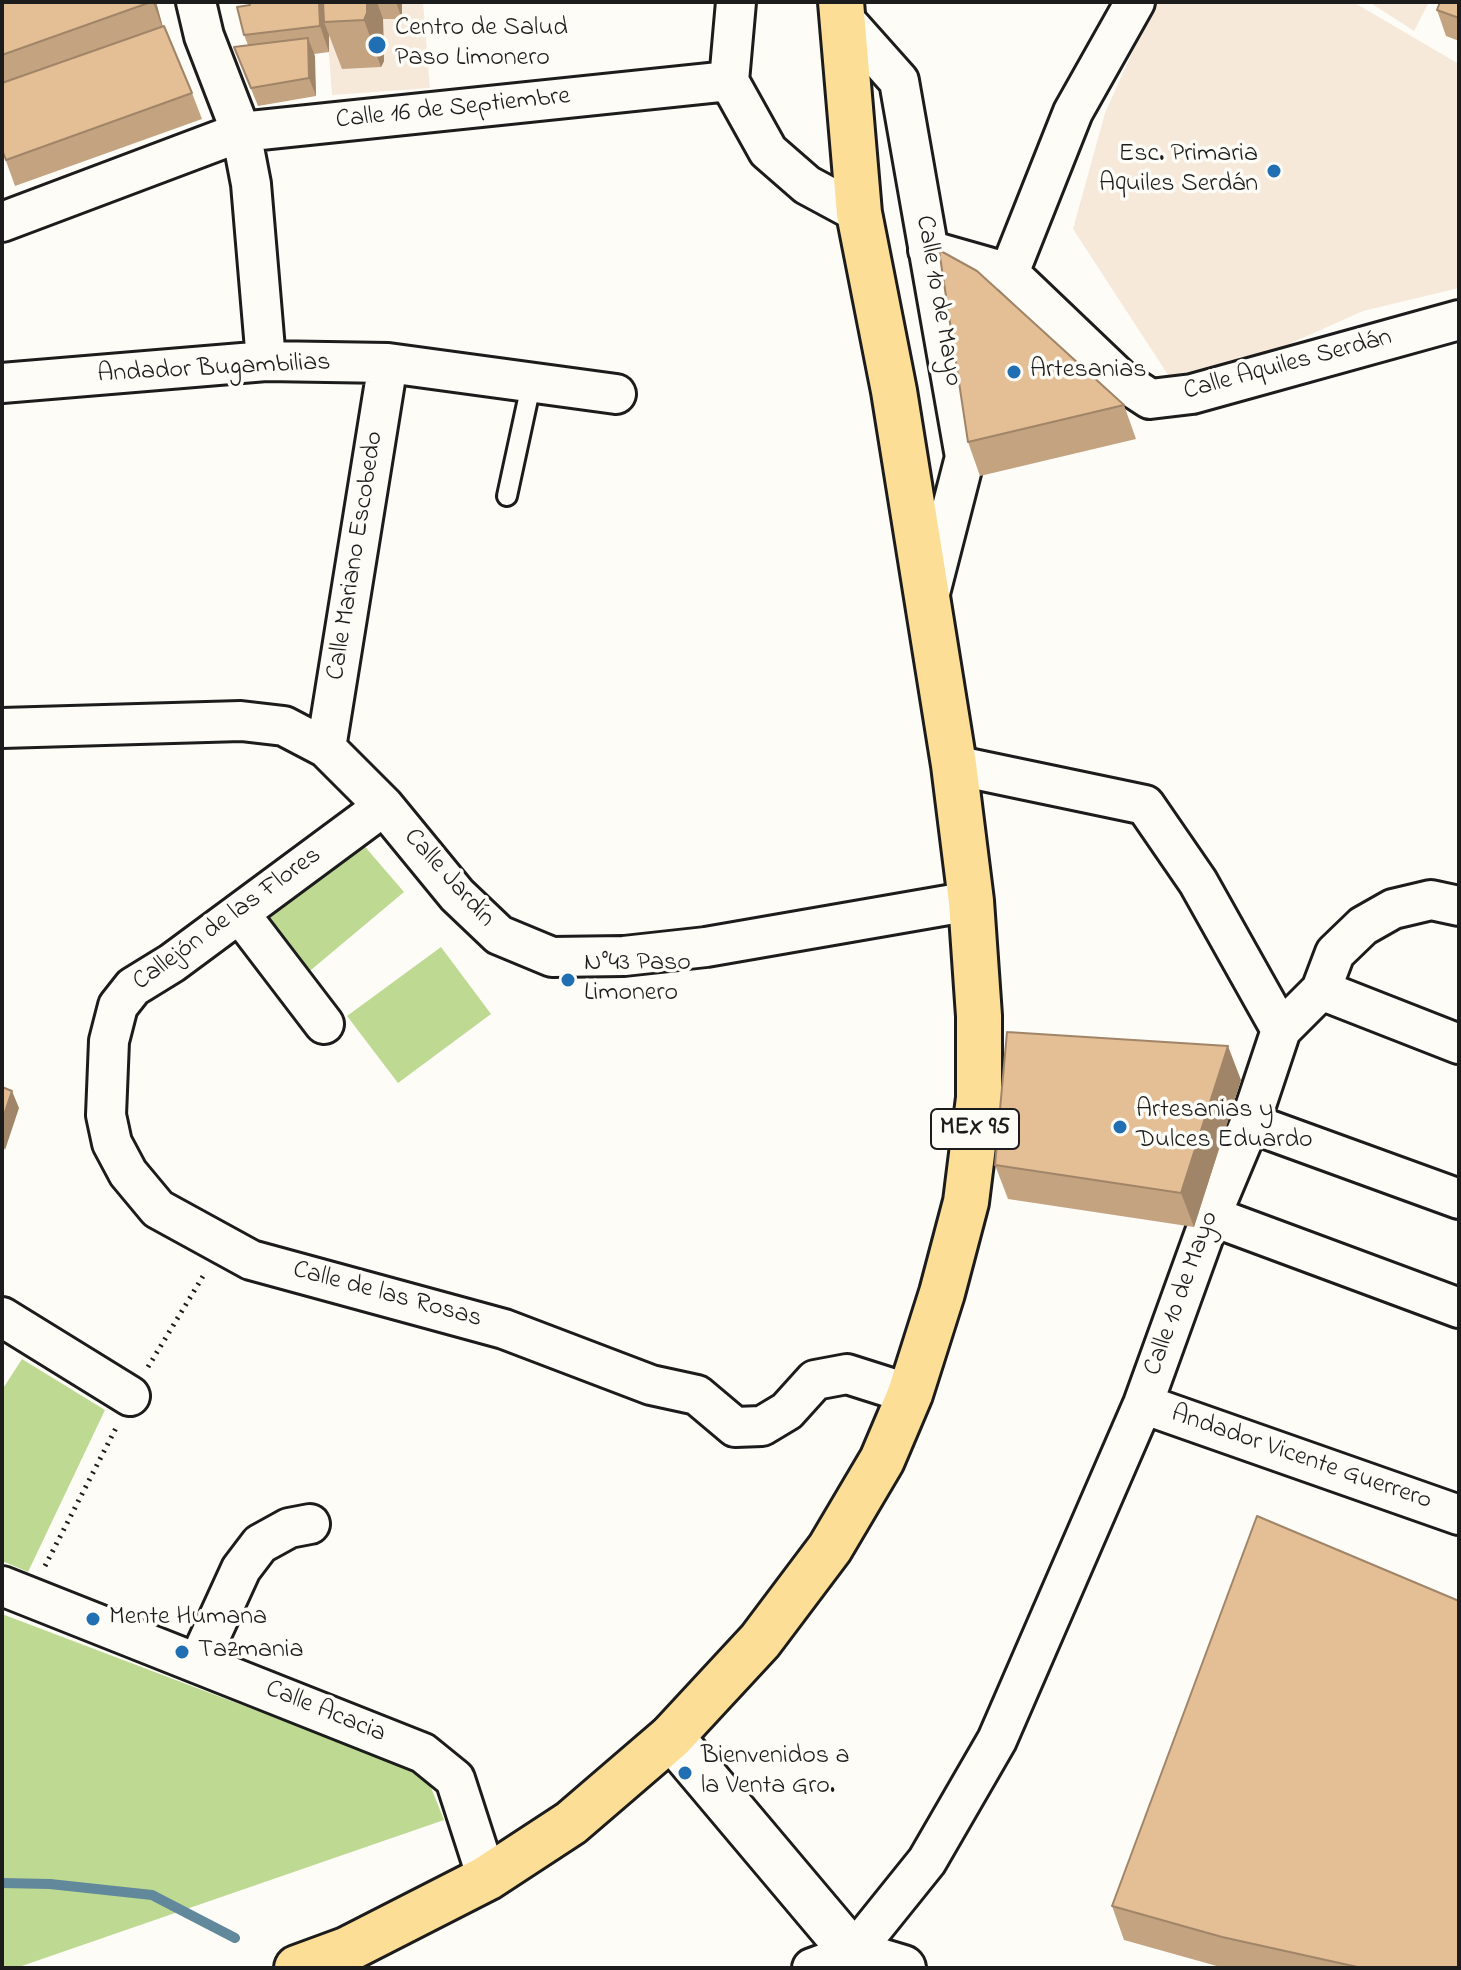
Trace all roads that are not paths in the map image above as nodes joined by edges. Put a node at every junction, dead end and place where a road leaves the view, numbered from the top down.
1 (196, 2) edge
2 (736, 2) edge
3 (1135, 2) edge
4 (842, 10) edge
5 (729, 81) junction
6 (241, 132) junction
7 (859, 213) junction
8 (2, 222) edge
9 (928, 250) junction
10 (1009, 273) junction
11 (1459, 320) edge
12 (266, 361) junction
13 (388, 363) junction
14 (2, 383) edge
15 (531, 385) junction
16 (616, 394) dead end
17 (507, 496) dead end
18 (927, 603) junction
19 (2, 728) edge
20 (326, 748) junction
21 (954, 765) junction
22 (384, 806) junction
23 (971, 901) junction
24 (1459, 906) edge
25 (240, 914) junction
26 (1321, 990) junction
27 (324, 1024) dead end
28 (1281, 1030) junction
29 (1459, 1044) edge
30 (1250, 1123) junction
31 (1459, 1199) edge
32 (1211, 1216) junction
33 (222, 1245) joint
34 (1459, 1308) edge
35 (2, 1317) edge
36 (910, 1394) junction
37 (130, 1396) road end
38 (1143, 1404) junction
39 (1459, 1515) edge
40 (310, 1524) dead end
41 (16, 1591) edge
42 (198, 1663) junction
43 (671, 1737) junction
44 (487, 1878) junction
45 (853, 1953) junction
46 (297, 1968) edge
47 (812, 1968) edge
48 (903, 1968) edge

1 - 6 street
2 - 5 street
3 - 10 street
4 - 7 highway, MEX 95
4 - 9 street, Calle 10 de Mayo
5 - 6 street, Calle 16 de Septiembre
5 - 7 street
6 - 8 street, Calle 16 de Septiembre
6 - 12 street
7 - 18 highway, MEX 95
9 - 10 street, Calle Aquiles Serdán
9 - 18 street, Calle 10 de Mayo
10 - 11 street, Calle Aquiles Serdán
12 - 13 street, Andador Bugambilias
12 - 14 street, Andador Bugambilias
13 - 15 street, Andador Bugambilias
13 - 20 street, Calle Mariano Escobedo
15 - 16 street, Andador Bugambilias
15 - 17 lane
18 - 21 highway, MEX 95
19 - 20 street, Calle Jardín
20 - 22 street, Calle Jardín
21 - 23 highway, MEX 95
21 - 28 street
22 - 23 street, Calle Jardín
22 - 25 street, Callejón de las Flores
23 - 36 highway, MEX 95
24 - 26 street
25 - 27 street
25 - 33 street, Callejón de las Flores
26 - 28 street
26 - 29 street
28 - 30 street, Calle 10 de Mayo
30 - 31 street
30 - 32 street, Calle 10 de Mayo
32 - 34 street
32 - 38 street, Calle 10 de Mayo
33 - 36 street, Calle de las Rosas
35 - 37 street
36 - 43 highway, MEX 95
38 - 39 street, Andador Vicente Guerrero
38 - 45 street, Calle 10 de Mayo
40 - 42 street
41 - 42 street, Calle Acacia
42 - 44 street, Calle Acacia
43 - 44 highway, MEX 95
43 - 45 main road
44 - 46 highway, MEX 95
45 - 47 street
45 - 48 main road

